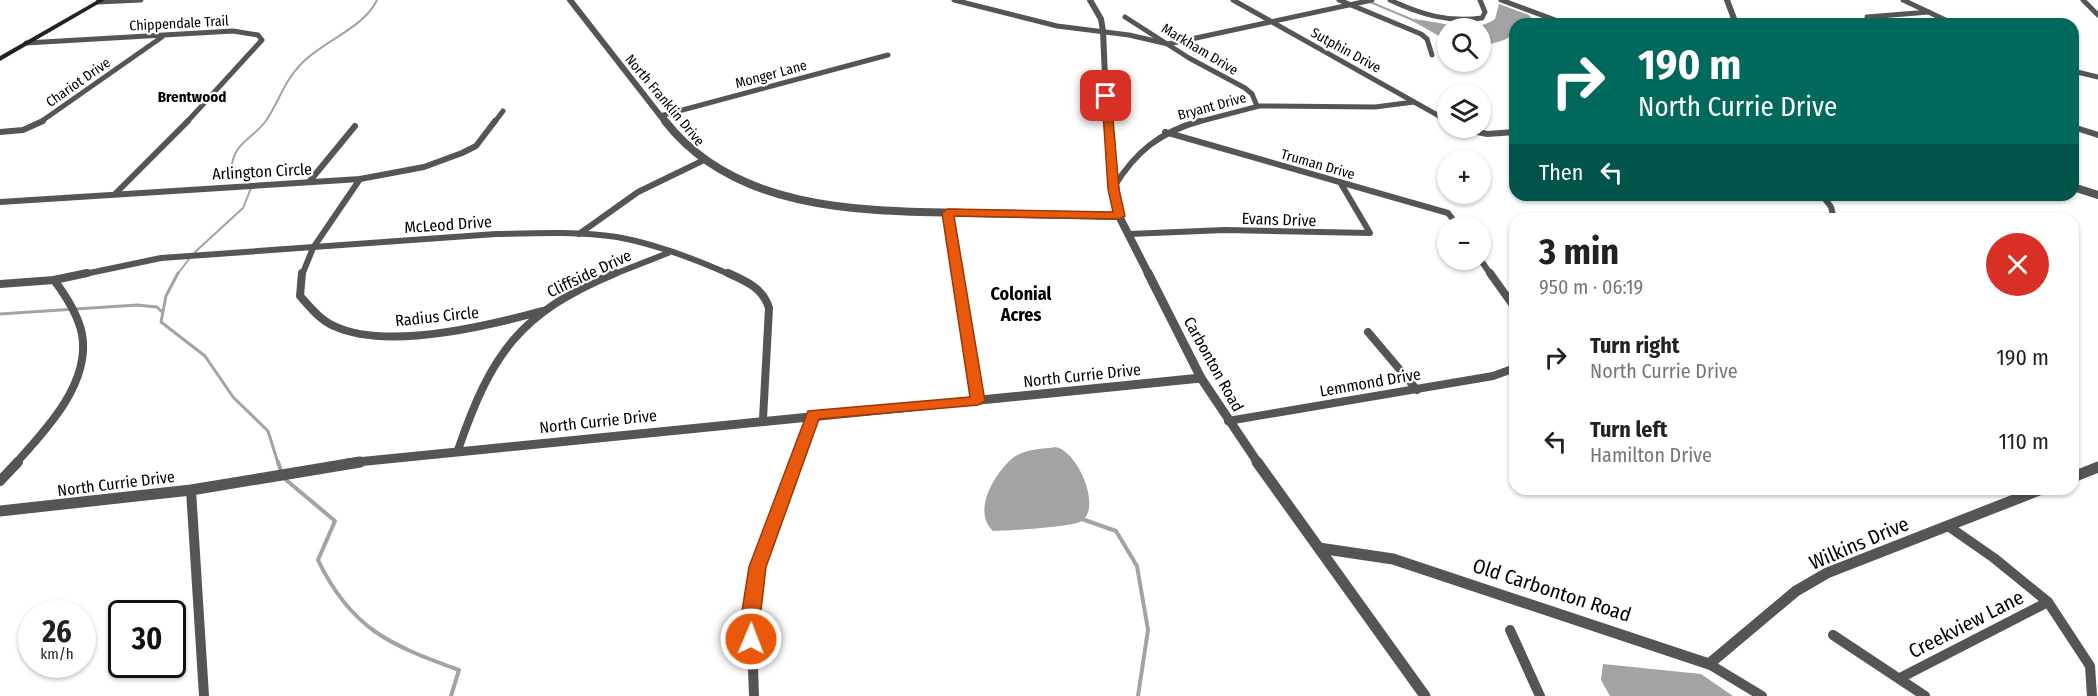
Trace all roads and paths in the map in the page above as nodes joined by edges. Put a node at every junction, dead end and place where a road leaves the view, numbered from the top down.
1 (141, 0) edge
2 (570, 0) edge
3 (954, 0) edge
4 (1090, 0) edge
5 (1233, 0) edge
6 (1339, 0) edge
7 (1372, 0) edge
8 (1390, 0) edge
9 (1480, 0) edge
10 (1501, 0) edge
11 (1727, 0) edge
12 (1903, 0) edge
13 (2084, 0) edge
14 (100, 1) edge
15 (1348, 5) junction
16 (1929, 12) junction
17 (2098, 15) edge
18 (1125, 17) dead end
19 (1867, 17) dead end
20 (1550, 18) edge
21 (1734, 18) edge
22 (1942, 18) edge
23 (1270, 21) junction
24 (1103, 31) junction
25 (163, 36) junction
26 (26, 44) junction
27 (1168, 44) junction
28 (888, 55) dead end
29 (1432, 55) dead end
30 (0, 58) edge
31 (2079, 72) edge
32 (2098, 77) edge
33 (1414, 102) junction
34 (1257, 106) junction
35 (503, 111) dead end
36 (1437, 115) edge
37 (660, 116) junction
38 (356, 126) dead end
39 (2079, 129) edge
40 (0, 132) edge
41 (1165, 132) junction
42 (1509, 132) edge
43 (1491, 134) edge
44 (2098, 135) edge
45 (702, 161) junction
46 (360, 179) junction
47 (309, 182) junction
48 (1340, 182) junction
49 (1113, 189) junction
50 (2079, 189) edge
51 (115, 194) junction
52 (2098, 195) edge
53 (0, 202) edge
54 (948, 213) junction
55 (1119, 216) junction
56 (1450, 216) edge
57 (579, 234) junction
58 (1129, 234) junction
59 (313, 248) junction
60 (668, 253) junction
61 (1488, 270) edge
62 (54, 280) junction
63 (0, 284) edge
64 (1509, 300) edge
65 (542, 311) junction
66 (1368, 332) dead end
67 (1509, 370) edge
68 (1201, 378) junction
69 (1417, 390) junction
70 (978, 401) junction
71 (813, 415) junction
72 (763, 419) junction
73 (1228, 421) junction
74 (458, 450) junction
75 (2098, 467) edge
76 (2079, 475) edge
77 (0, 482) edge
78 (191, 489) junction
79 (2027, 495) edge
80 (0, 512) edge
81 (1948, 526) junction
82 (1319, 548) junction
83 (2048, 602) junction
84 (1510, 630) dead end
85 (1833, 635) dead end
86 (1709, 664) junction
87 (1900, 678) junction
88 (204, 696) edge
89 (754, 696) edge
90 (1425, 696) edge
91 (1540, 696) edge
92 (1762, 696) edge
93 (1925, 696) edge
94 (2092, 696) edge

1 - 14 street
2 - 37 street, North Franklin Drive
3 - 24 street
4 - 24 street, Carbonton Road
5 - 23 street, Sutphin Drive
6 - 15 street
7 - 15 street
8 - 9 street
10 - 20 street
11 - 21 street
12 - 16 street
13 - 17 street
14 - 26 main road
15 - 23 street
15 - 29 street
16 - 19 street
16 - 22 street
18 - 27 street, Markham Drive
23 - 27 street
23 - 33 street, Sutphin Drive
24 - 27 street
24 - 49 street, Carbonton Road
25 - 26 street, Chippendale Trail
25 - 40 street, Chariot Drive
25 - 51 street, Chippendale Trail
26 - 30 main road
27 - 34 street, Markham Drive
28 - 37 street, Monger Lane
31 - 32 street
33 - 34 street, Bryant Drive
33 - 36 street, Sutphin Drive
34 - 41 street, Bryant Drive
35 - 46 street, Arlington Circle
37 - 45 street, North Franklin Drive
38 - 47 street
39 - 44 street
41 - 48 street, Truman Drive
41 - 49 street, Bryant Drive
42 - 43 street
45 - 54 street, North Franklin Drive
45 - 57 street
46 - 47 street, Arlington Circle
46 - 59 street, Radius Circle
47 - 51 street, Arlington Circle
48 - 56 street, Truman Drive
48 - 58 street, Evans Drive
49 - 55 street, Carbonton Road
50 - 52 street
51 - 53 street, Arlington Circle
54 - 55 street, North Franklin Drive
54 - 70 street
55 - 58 street, Carbonton Road
57 - 59 street, McLeod Drive
57 - 60 street, McLeod Drive
58 - 68 street, Carbonton Road
59 - 62 street, McLeod Drive
59 - 65 street, Radius Circle
60 - 65 street, Cliffside Drive
60 - 72 street, McLeod Drive
61 - 64 street
62 - 63 street, McLeod Drive
62 - 77 street
65 - 74 street, Cliffside Drive
66 - 69 street
67 - 69 street, Lemmond Drive
68 - 70 street, North Currie Drive
68 - 73 street, Carbonton Road
69 - 73 street, Lemmond Drive
70 - 71 street, North Currie Drive
71 - 72 street, North Currie Drive
71 - 89 street
72 - 74 street, North Currie Drive
73 - 82 street, Carbonton Road
74 - 78 street, North Currie Drive
75 - 76 street
78 - 80 street, North Currie Drive
78 - 88 street
79 - 81 street, Wilkins Drive
81 - 83 street
81 - 86 street, Wilkins Drive
82 - 86 street, Old Carbonton Road
82 - 90 street, Carbonton Road
83 - 87 street, Creekview Lane
83 - 94 street
84 - 91 street
85 - 87 street
86 - 92 street, Old Carbonton Road
87 - 93 street

